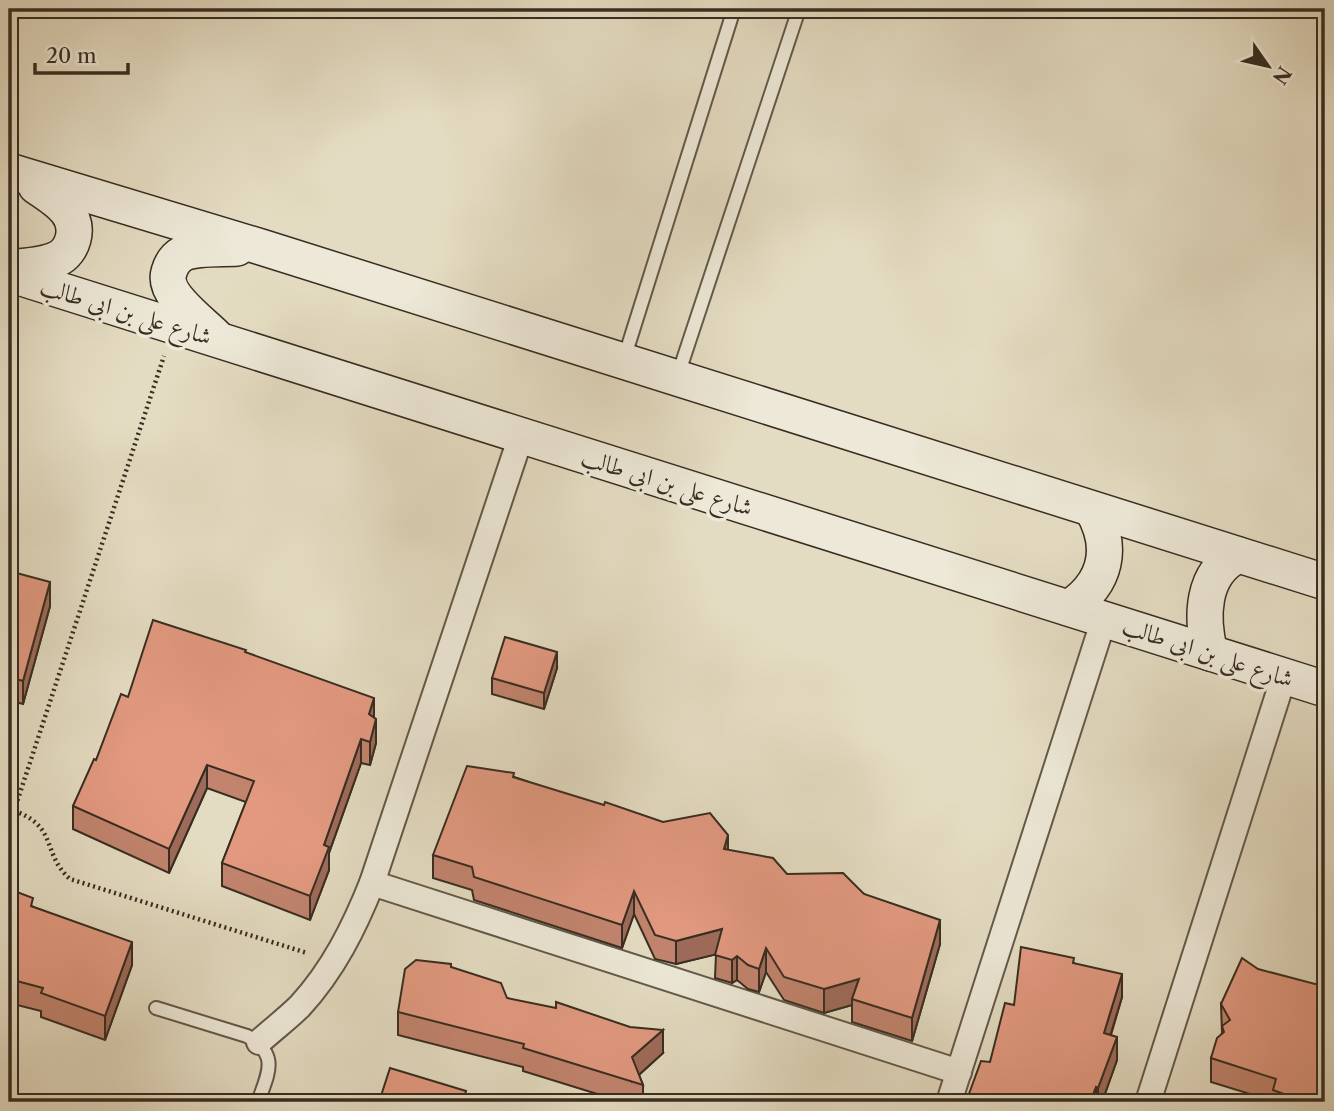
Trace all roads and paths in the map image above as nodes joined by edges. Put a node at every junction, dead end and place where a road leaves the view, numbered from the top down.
1 (734, 9) edge
2 (799, 9) edge
3 (15, 173) edge
4 (261, 247) junction
5 (9, 268) edge
6 (9, 274) edge
7 (174, 326) junction
8 (220, 341) junction
9 (623, 362) junction
10 (677, 378) junction
11 (521, 436) junction
12 (1092, 509) junction
13 (1238, 555) junction
14 (1325, 582) edge
15 (1069, 608) junction
16 (1104, 619) junction
17 (1210, 653) junction
18 (1284, 676) junction
19 (1325, 689) edge
20 (11, 810) edge
21 (372, 883) junction
22 (334, 962) junction
23 (156, 1007) dead end
24 (258, 1042) junction
25 (959, 1072) junction
26 (258, 1102) edge
27 (949, 1102) edge
28 (1148, 1102) edge

1 - 9 lane
2 - 10 lane
3 - 4 street
3 - 5 street
4 - 8 street
4 - 9 street
6 - 7 street, شارع على بن ابى طالب
7 - 8 street, شارع على بن ابى طالب
7 - 20 path
8 - 11 street, شارع على بن ابى طالب
9 - 10 street
10 - 12 street
11 - 15 street, شارع على بن ابى طالب
11 - 21 street
12 - 13 street
12 - 15 street
13 - 14 street
13 - 17 street
15 - 16 street, شارع على بن ابى طالب
16 - 17 street, شارع على بن ابى طالب
16 - 25 street
17 - 18 street, شارع على بن ابى طالب
18 - 19 street, شارع على بن ابى طالب
18 - 28 street
20 - 22 path
21 - 22 street
21 - 25 street
22 - 24 street
23 - 24 lane
24 - 26 lane
25 - 27 street

